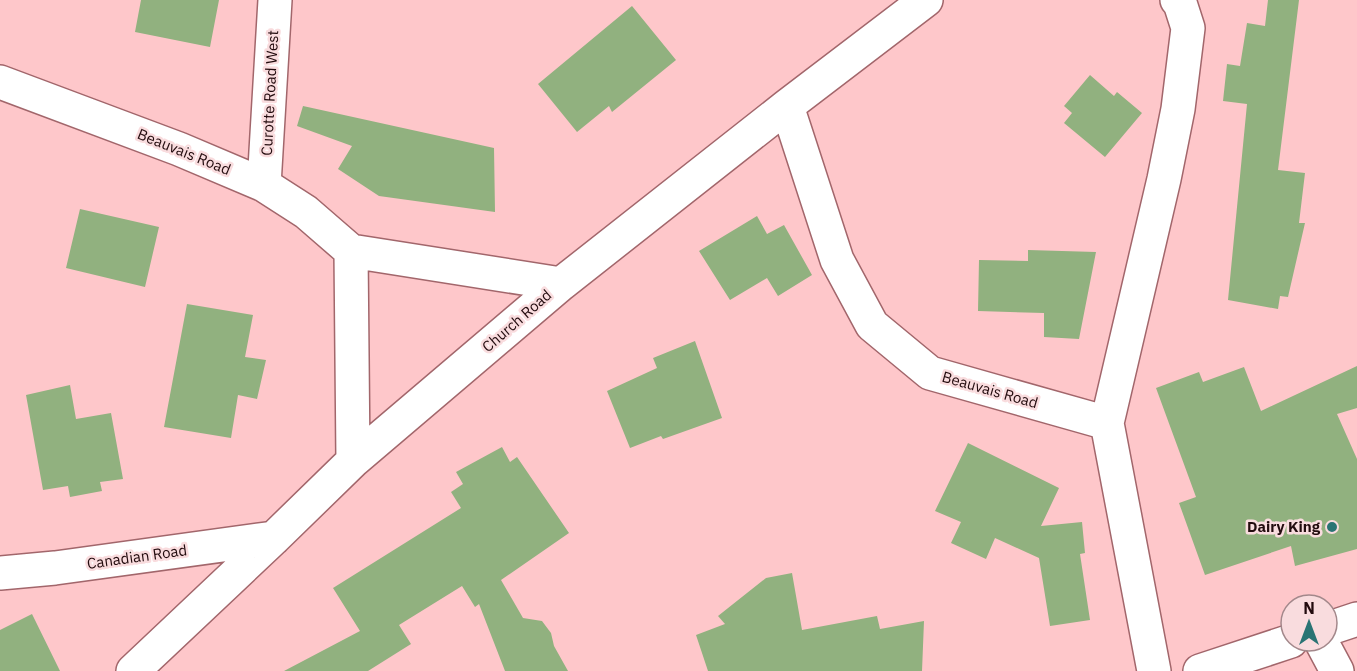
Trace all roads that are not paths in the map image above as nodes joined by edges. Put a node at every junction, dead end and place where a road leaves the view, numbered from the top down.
1 (275, 0) edge
2 (926, 0) edge
3 (1177, 0) edge
4 (0, 82) edge
5 (787, 106) junction
6 (264, 185) junction
7 (351, 251) junction
8 (561, 284) junction
9 (1107, 423) junction
10 (353, 461) junction
11 (274, 538) junction
12 (0, 573) edge
13 (1357, 619) edge
14 (1339, 625) edge
15 (1279, 645) edge
16 (1327, 653) edge
17 (133, 671) edge
18 (1154, 671) edge
19 (1200, 671) edge
20 (1337, 671) edge

1 - 6 street, Curotte Road West
2 - 5 street, Church Road
3 - 9 street
4 - 6 street, Beauvais Road
5 - 8 street, Church Road
5 - 9 street, Beauvais Road
6 - 7 street, Beauvais Road
7 - 8 street
7 - 10 street
8 - 10 street, Church Road
9 - 18 street
10 - 11 street, Church Road
11 - 12 street, Canadian Road
11 - 17 street, Church Road
13 - 14 street
15 - 19 street
16 - 20 street

